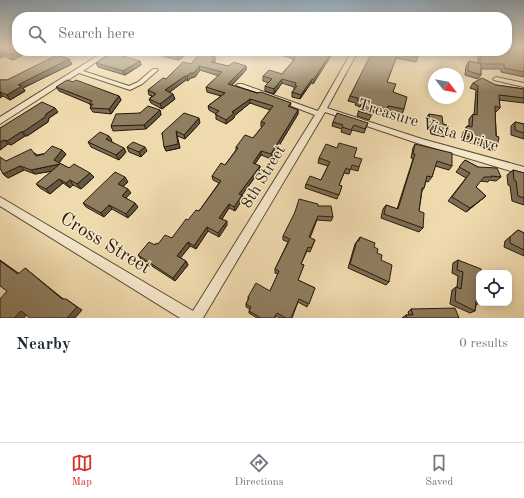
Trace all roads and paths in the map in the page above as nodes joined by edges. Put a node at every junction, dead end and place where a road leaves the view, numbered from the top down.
1 (92, 62) edge
2 (349, 62) edge
3 (154, 70) dead end
4 (78, 71) junction
5 (496, 79) dead end
6 (240, 85) dead end
7 (524, 85) edge
8 (321, 112) junction
9 (0, 121) edge
10 (524, 171) edge
11 (0, 201) edge
12 (192, 318) edge
13 (196, 318) edge

1 - 4 street
2 - 8 street, 8th Street
3 - 4 street
4 - 9 street
5 - 7 street
6 - 8 street, Treasure Vista Drive
8 - 10 street, Treasure Vista Drive
8 - 13 street, 8th Street
11 - 12 street, Cross Street

